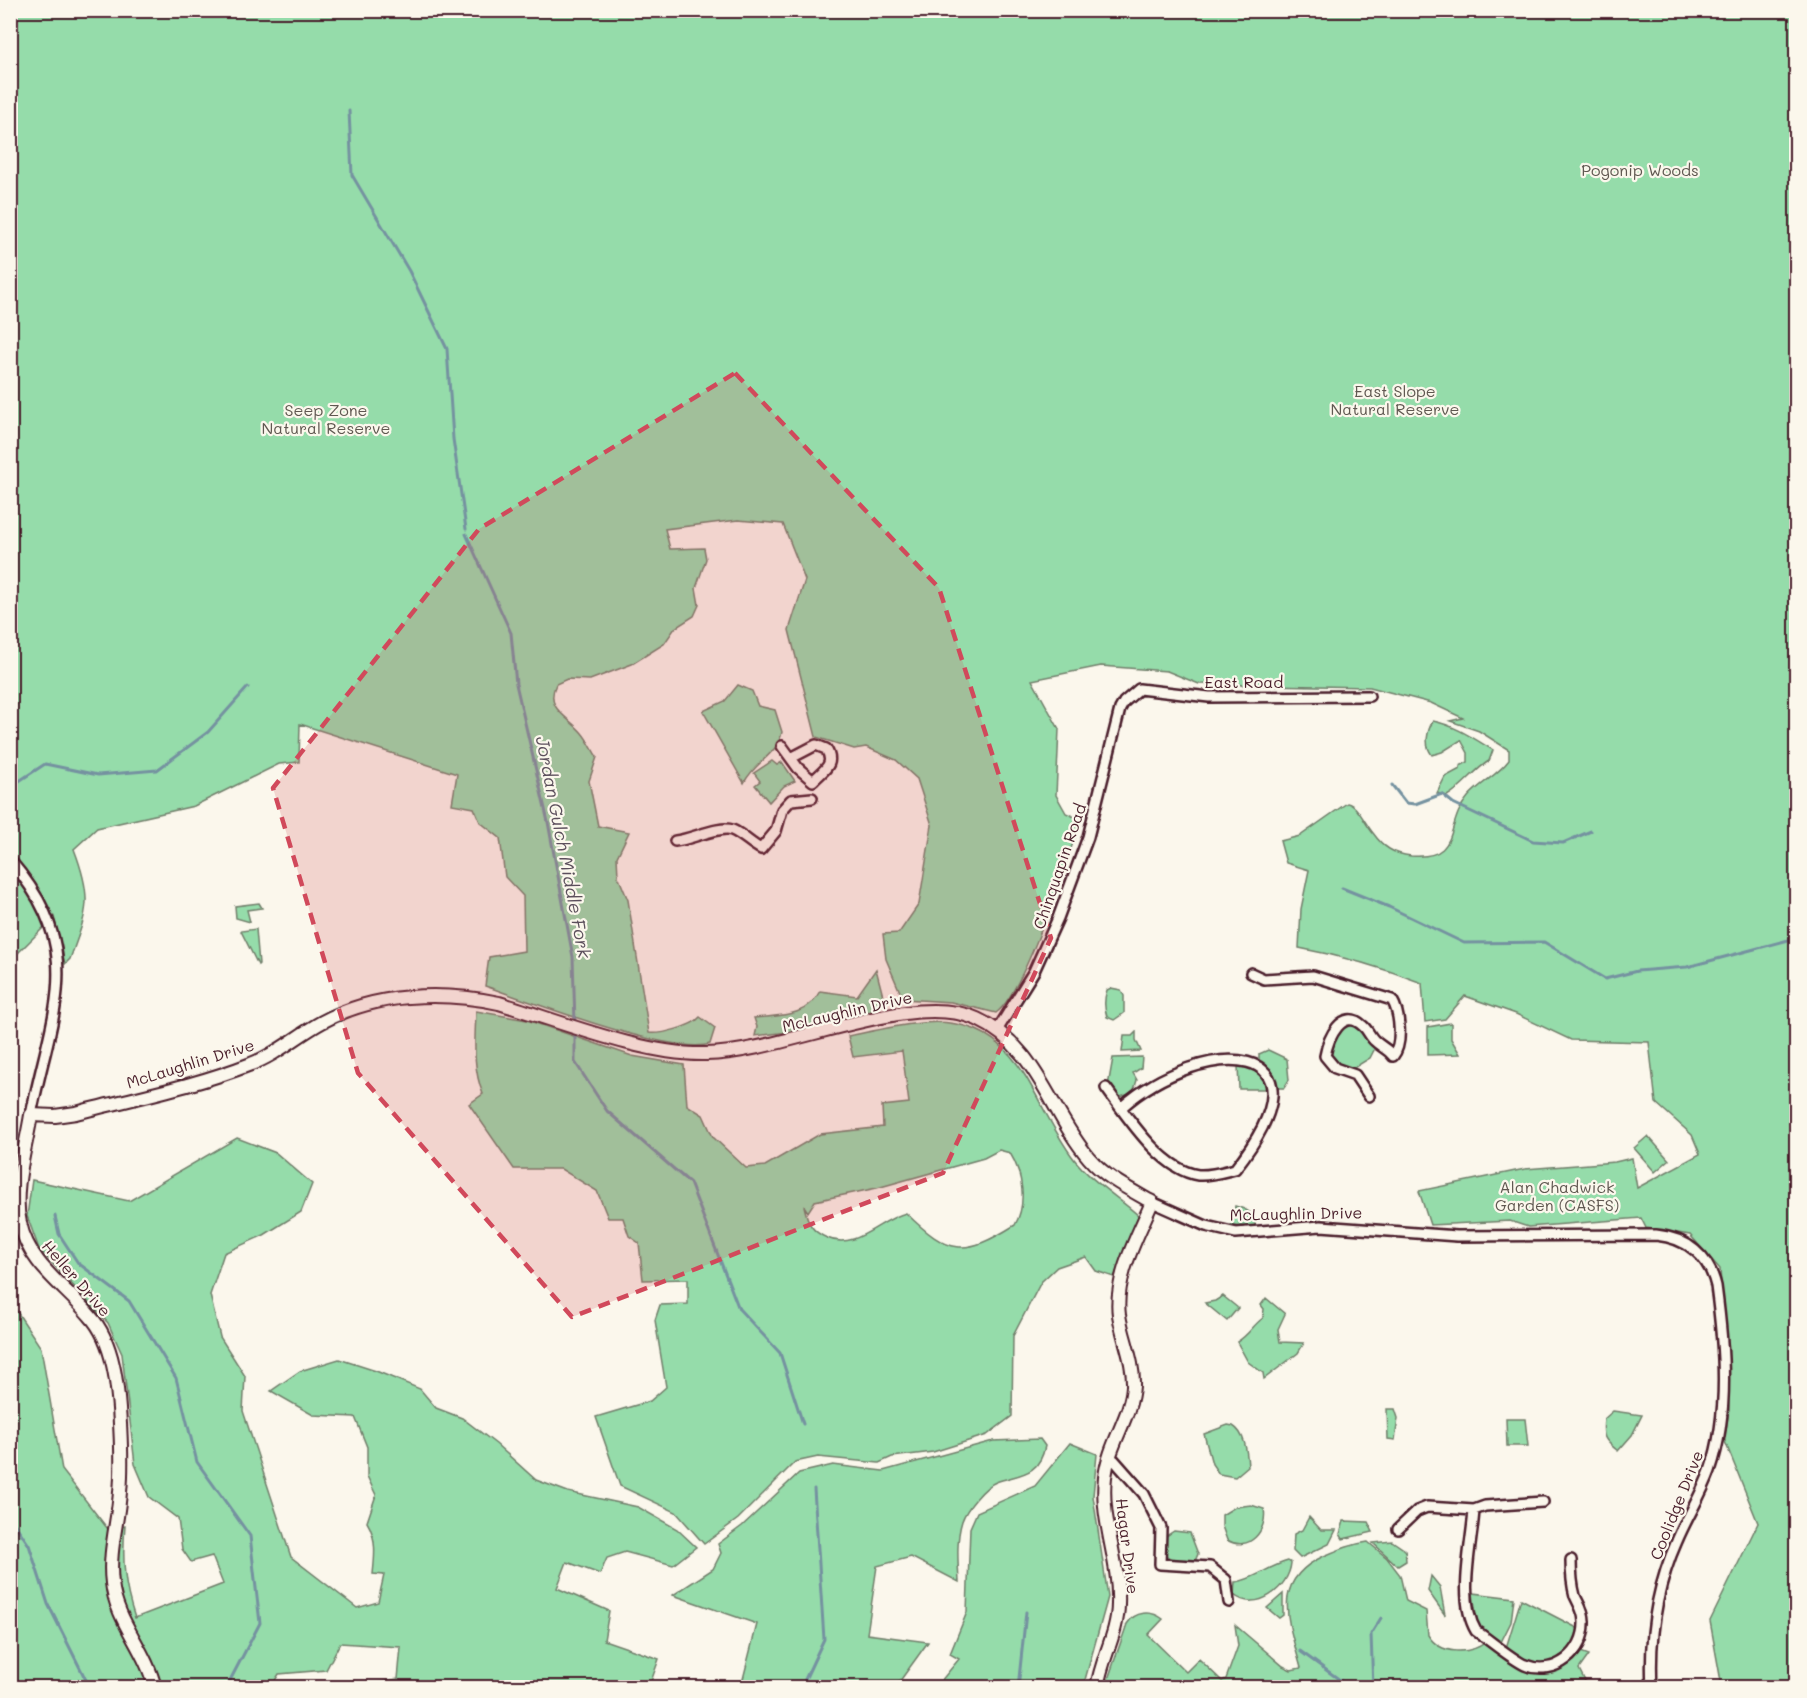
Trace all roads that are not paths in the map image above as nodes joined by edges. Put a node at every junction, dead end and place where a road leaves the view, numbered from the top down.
1 (1369, 696) dead end
2 (1124, 702) joint
3 (782, 746) dead end
4 (793, 757) junction
5 (812, 798) dead end
6 (675, 841) dead end
7 (10, 860) edge
8 (1251, 973) dead end
9 (998, 1029) junction
10 (1106, 1088) dead end
11 (1369, 1096) dead end
12 (1122, 1107) junction
13 (31, 1115) junction
14 (1152, 1202) junction
15 (1707, 1264) joint
16 (1114, 1460) dead end
17 (1543, 1502) dead end
18 (1474, 1510) junction
19 (1398, 1529) dead end
20 (1571, 1560) dead end
21 (1229, 1602) dead end
22 (155, 1688) edge
23 (1097, 1688) edge
24 (1652, 1688) edge

1 - 2 street, East Road
2 - 9 street, Chinquapin Road
3 - 4 street
4 - 4 street
5 - 6 street
7 - 13 street, Heller Drive
8 - 11 street
9 - 13 main road, McLaughlin Drive
9 - 14 main road, McLaughlin Drive
10 - 12 street
12 - 12 street
13 - 22 main road, Heller Drive
14 - 15 street, McLaughlin Drive
14 - 23 main road, Hagar Drive
15 - 24 street, Coolidge Drive
16 - 21 street
17 - 18 street
18 - 19 street
18 - 20 street

